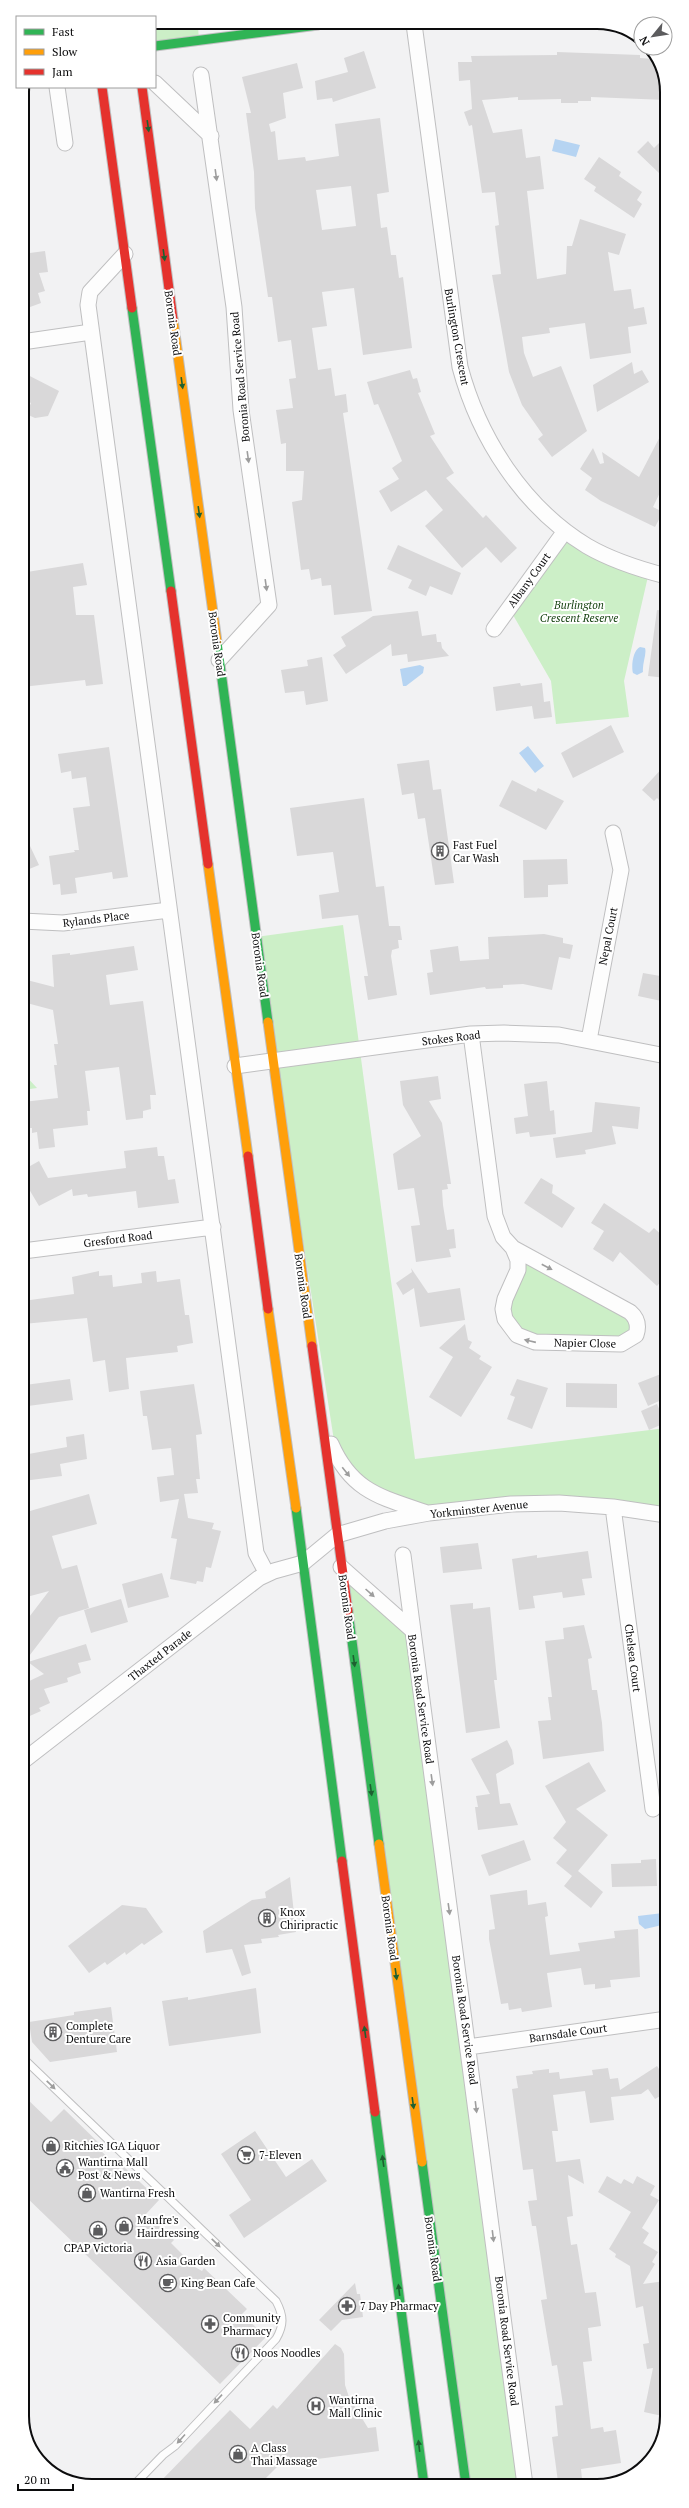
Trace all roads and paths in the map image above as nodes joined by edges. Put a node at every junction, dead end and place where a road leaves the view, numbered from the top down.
1 (287, 29) edge
2 (415, 29) edge
3 (156, 46) edge
4 (201, 76) dead end
5 (156, 84) edge
6 (58, 88) edge
7 (102, 88) edge
8 (142, 88) edge
9 (211, 136) junction
10 (65, 143) dead end
11 (125, 254) junction
12 (91, 332) junction
13 (29, 341) edge
14 (565, 531) junction
15 (660, 574) edge
16 (494, 630) dead end
17 (220, 660) junction
18 (613, 833) dead end
19 (169, 910) junction
20 (29, 922) edge
21 (471, 1034) junction
22 (588, 1040) junction
23 (660, 1055) edge
24 (273, 1061) junction
25 (235, 1066) junction
26 (213, 1227) junction
27 (513, 1248) junction
28 (29, 1250) edge
29 (322, 1425) junction
30 (613, 1507) junction
31 (429, 1513) junction
32 (660, 1515) edge
33 (337, 1535) junction
34 (403, 1555) dead end
35 (303, 1563) junction
36 (341, 1567) junction
37 (267, 1574) junction
38 (412, 1630) junction
39 (29, 1756) edge
40 (653, 1809) dead end
41 (660, 2020) edge
42 (468, 2047) junction
43 (29, 2064) edge
44 (140, 2479) edge
45 (423, 2479) edge
46 (465, 2479) edge
47 (524, 2479) edge

1 - 3 main road
2 - 14 street, Burlington Crescent
4 - 9 street, Boronia Road Service Road
5 - 9 street
6 - 10 street
7 - 11 main road
8 -> 17 main road, Boronia Road
9 -> 17 street, Boronia Road Service Road
11 - 12 street
11 - 25 main road
12 - 13 street
12 - 19 street
14 - 15 street, Burlington Crescent
14 - 16 street, Albany Court
17 - 24 main road, Boronia Road
18 - 22 street, Nepal Court
19 - 20 street, Rylands Place
19 - 26 street
21 - 22 street, Stokes Road
21 - 24 street, Stokes Road
21 - 27 street, Napier Close
22 - 23 street, Stokes Road
24 - 25 street, Stokes Road
24 - 29 main road, Boronia Road
25 - 35 main road
26 - 28 street, Gresford Road
26 - 37 street
27 -> 27 street, Napier Close
29 -> 31 street
29 - 33 main road, Boronia Road
30 - 31 street, Yorkminster Avenue
30 - 32 street, Yorkminster Avenue
30 - 40 street, Chelsea Court
31 - 33 street, Yorkminster Avenue
33 - 35 street, Yorkminster Avenue
33 - 36 main road, Boronia Road
34 - 38 street, Boronia Road Service Road
35 - 37 street, Thaxted Parade
45 -> 35 main road
36 -> 38 street
36 -> 46 main road, Boronia Road
37 - 39 street, Thaxted Parade
38 -> 42 street, Boronia Road Service Road
41 - 42 street, Barnsdale Court
42 -> 47 street, Boronia Road Service Road
43 -> 44 lane

